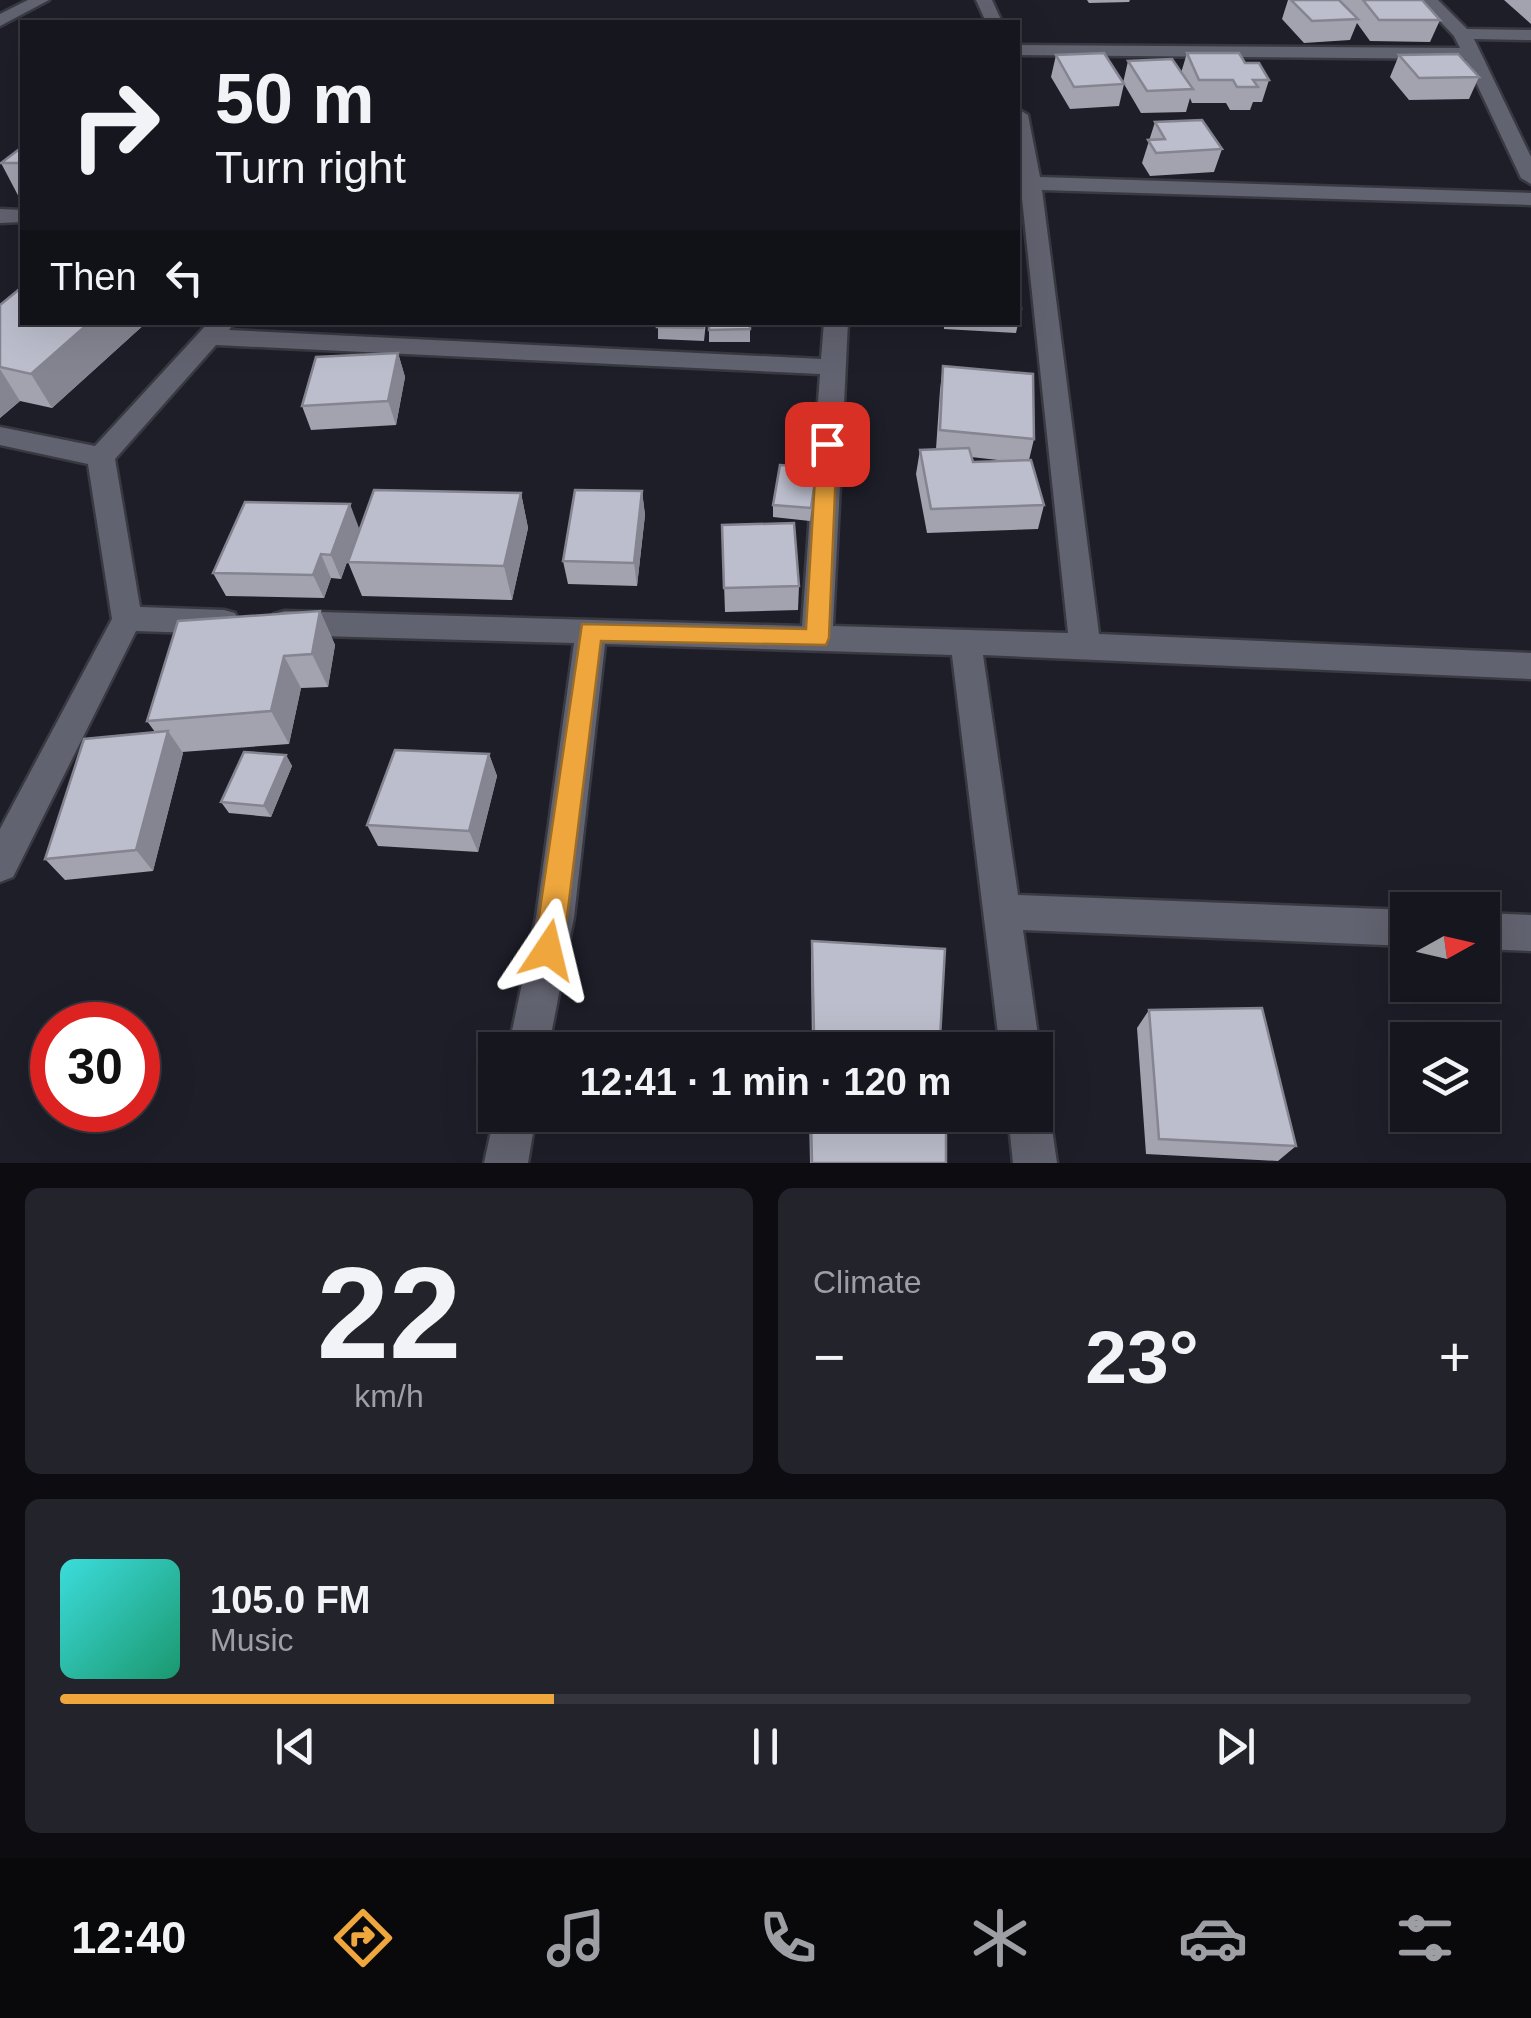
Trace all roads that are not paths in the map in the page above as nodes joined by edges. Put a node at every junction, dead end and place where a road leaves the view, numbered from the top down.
1 (40, 0) edge
2 (1428, 0) edge
3 (0, 21) edge
4 (1462, 34) junction
5 (1531, 35) edge
6 (1020, 50) edge
7 (1471, 54) junction
8 (1020, 138) edge
9 (1531, 178) edge
10 (1024, 184) edge
11 (1531, 199) edge
12 (836, 325) edge
13 (217, 330) edge
14 (830, 366) junction
15 (0, 436) edge
16 (101, 457) junction
17 (127, 619) junction
18 (591, 631) junction
19 (817, 638) junction
20 (966, 642) junction
21 (1085, 646) junction
22 (1531, 666) edge
23 (0, 864) edge
24 (1002, 912) junction
25 (1390, 927) edge
26 (1500, 931) edge
27 (1531, 932) edge
28 (532, 1032) edge
29 (1018, 1032) edge
30 (512, 1132) edge
31 (1031, 1132) edge
32 (506, 1163) edge
33 (1036, 1163) edge

1 - 3 street
2 - 4 street
4 - 5 street
4 - 7 street
6 - 7 street
7 - 9 street
8 - 10 street
10 - 11 street
10 - 21 street
12 - 14 street
13 - 14 street
13 - 16 street
14 - 19 street
15 - 16 street
16 - 17 street
17 - 18 street
17 - 23 street
18 - 19 street
18 - 28 street
19 - 20 street
20 - 21 street
20 - 24 street
21 - 22 street
24 - 25 street
24 - 29 street
26 - 27 street
30 - 32 street
31 - 33 street

